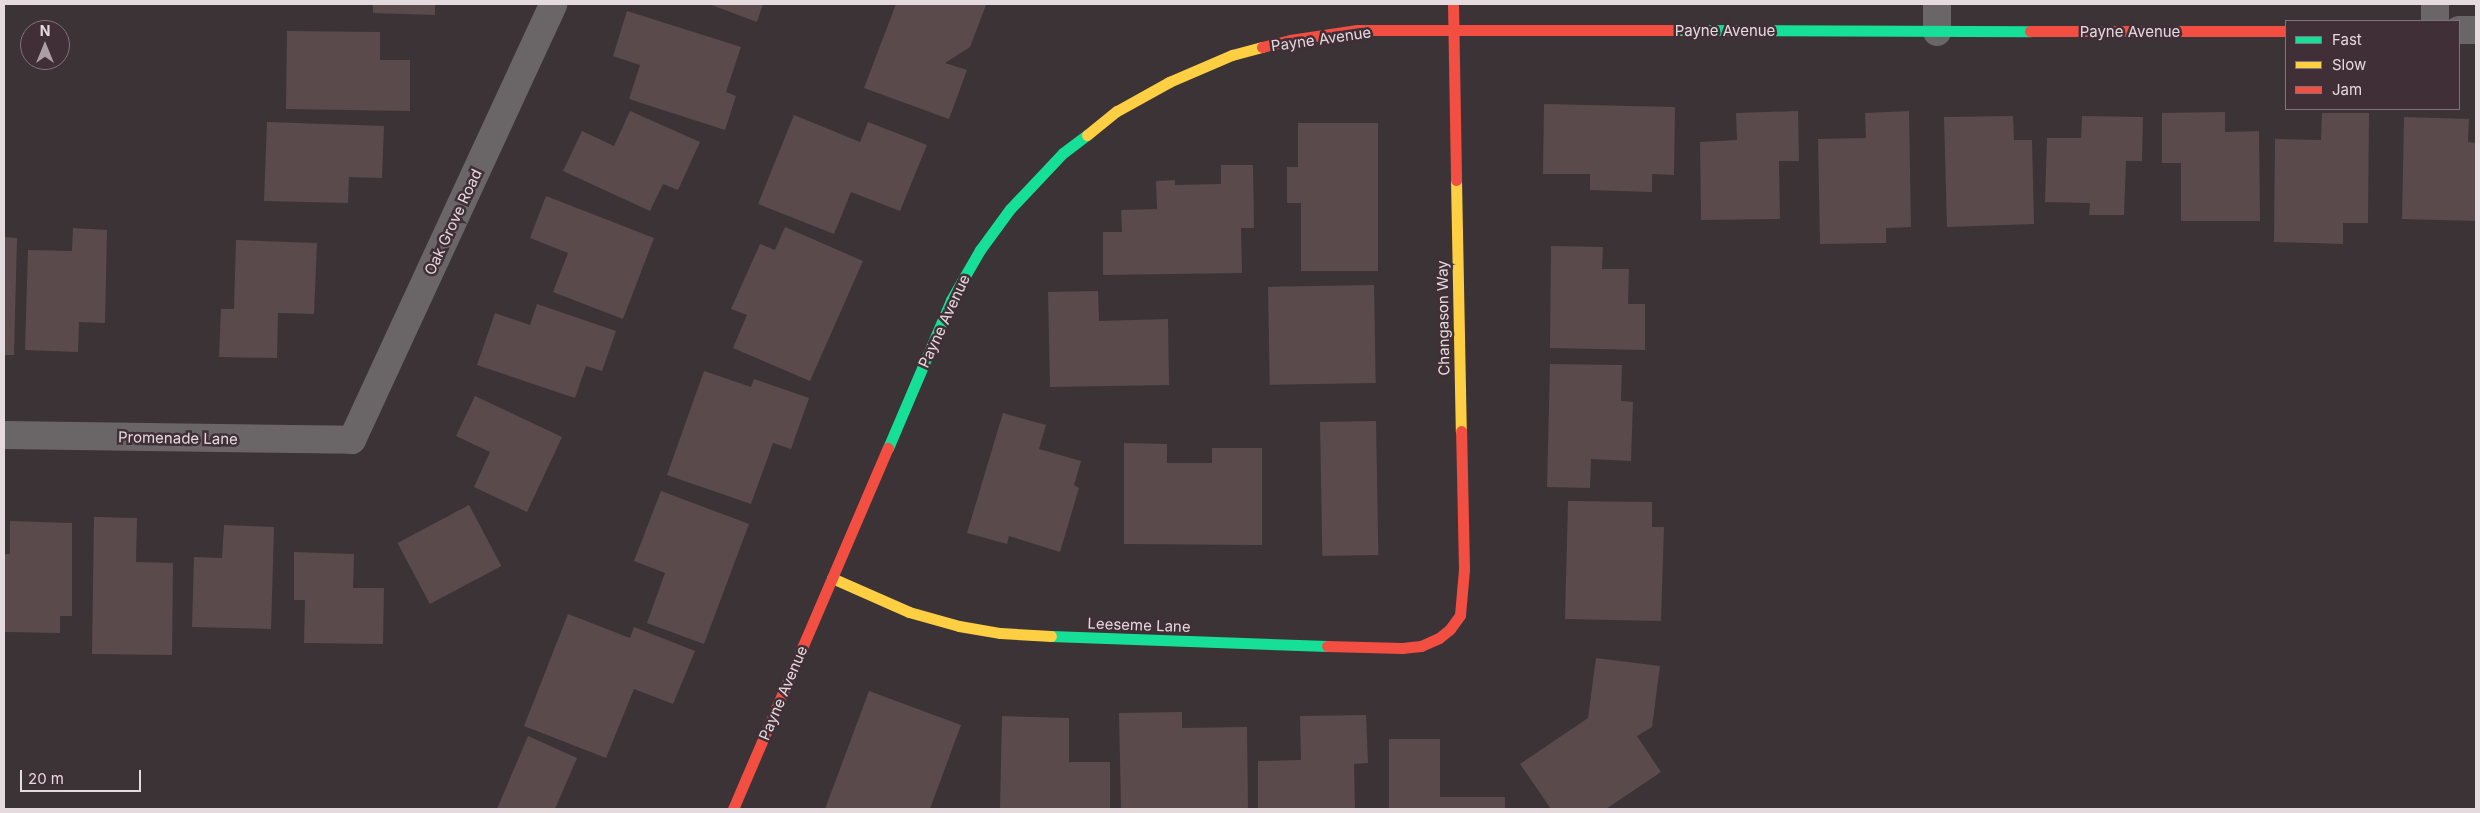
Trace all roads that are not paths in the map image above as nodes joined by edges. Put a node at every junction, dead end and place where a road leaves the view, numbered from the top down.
1 (553, 4) edge
2 (1453, 4) edge
3 (1937, 4) edge
4 (2435, 4) edge
5 (2435, 20) edge
6 (1452, 30) junction
7 (2460, 30) edge
8 (2476, 30) edge
9 (2285, 31) edge
10 (1937, 32) junction
11 (4, 435) edge
12 (352, 440) joint
13 (832, 578) junction
14 (1450, 629) joint
15 (734, 809) edge

1 - 12 street, Oak Grove Road
2 - 6 street, Changason Way
3 - 10 street
4 - 5 street
6 - 10 street, Payne Avenue
6 - 13 street, Payne Avenue
6 - 14 street, Changason Way
7 - 8 street
9 - 10 street, Payne Avenue
11 - 12 street, Promenade Lane
13 - 14 street, Leeseme Lane
13 - 15 street, Payne Avenue

